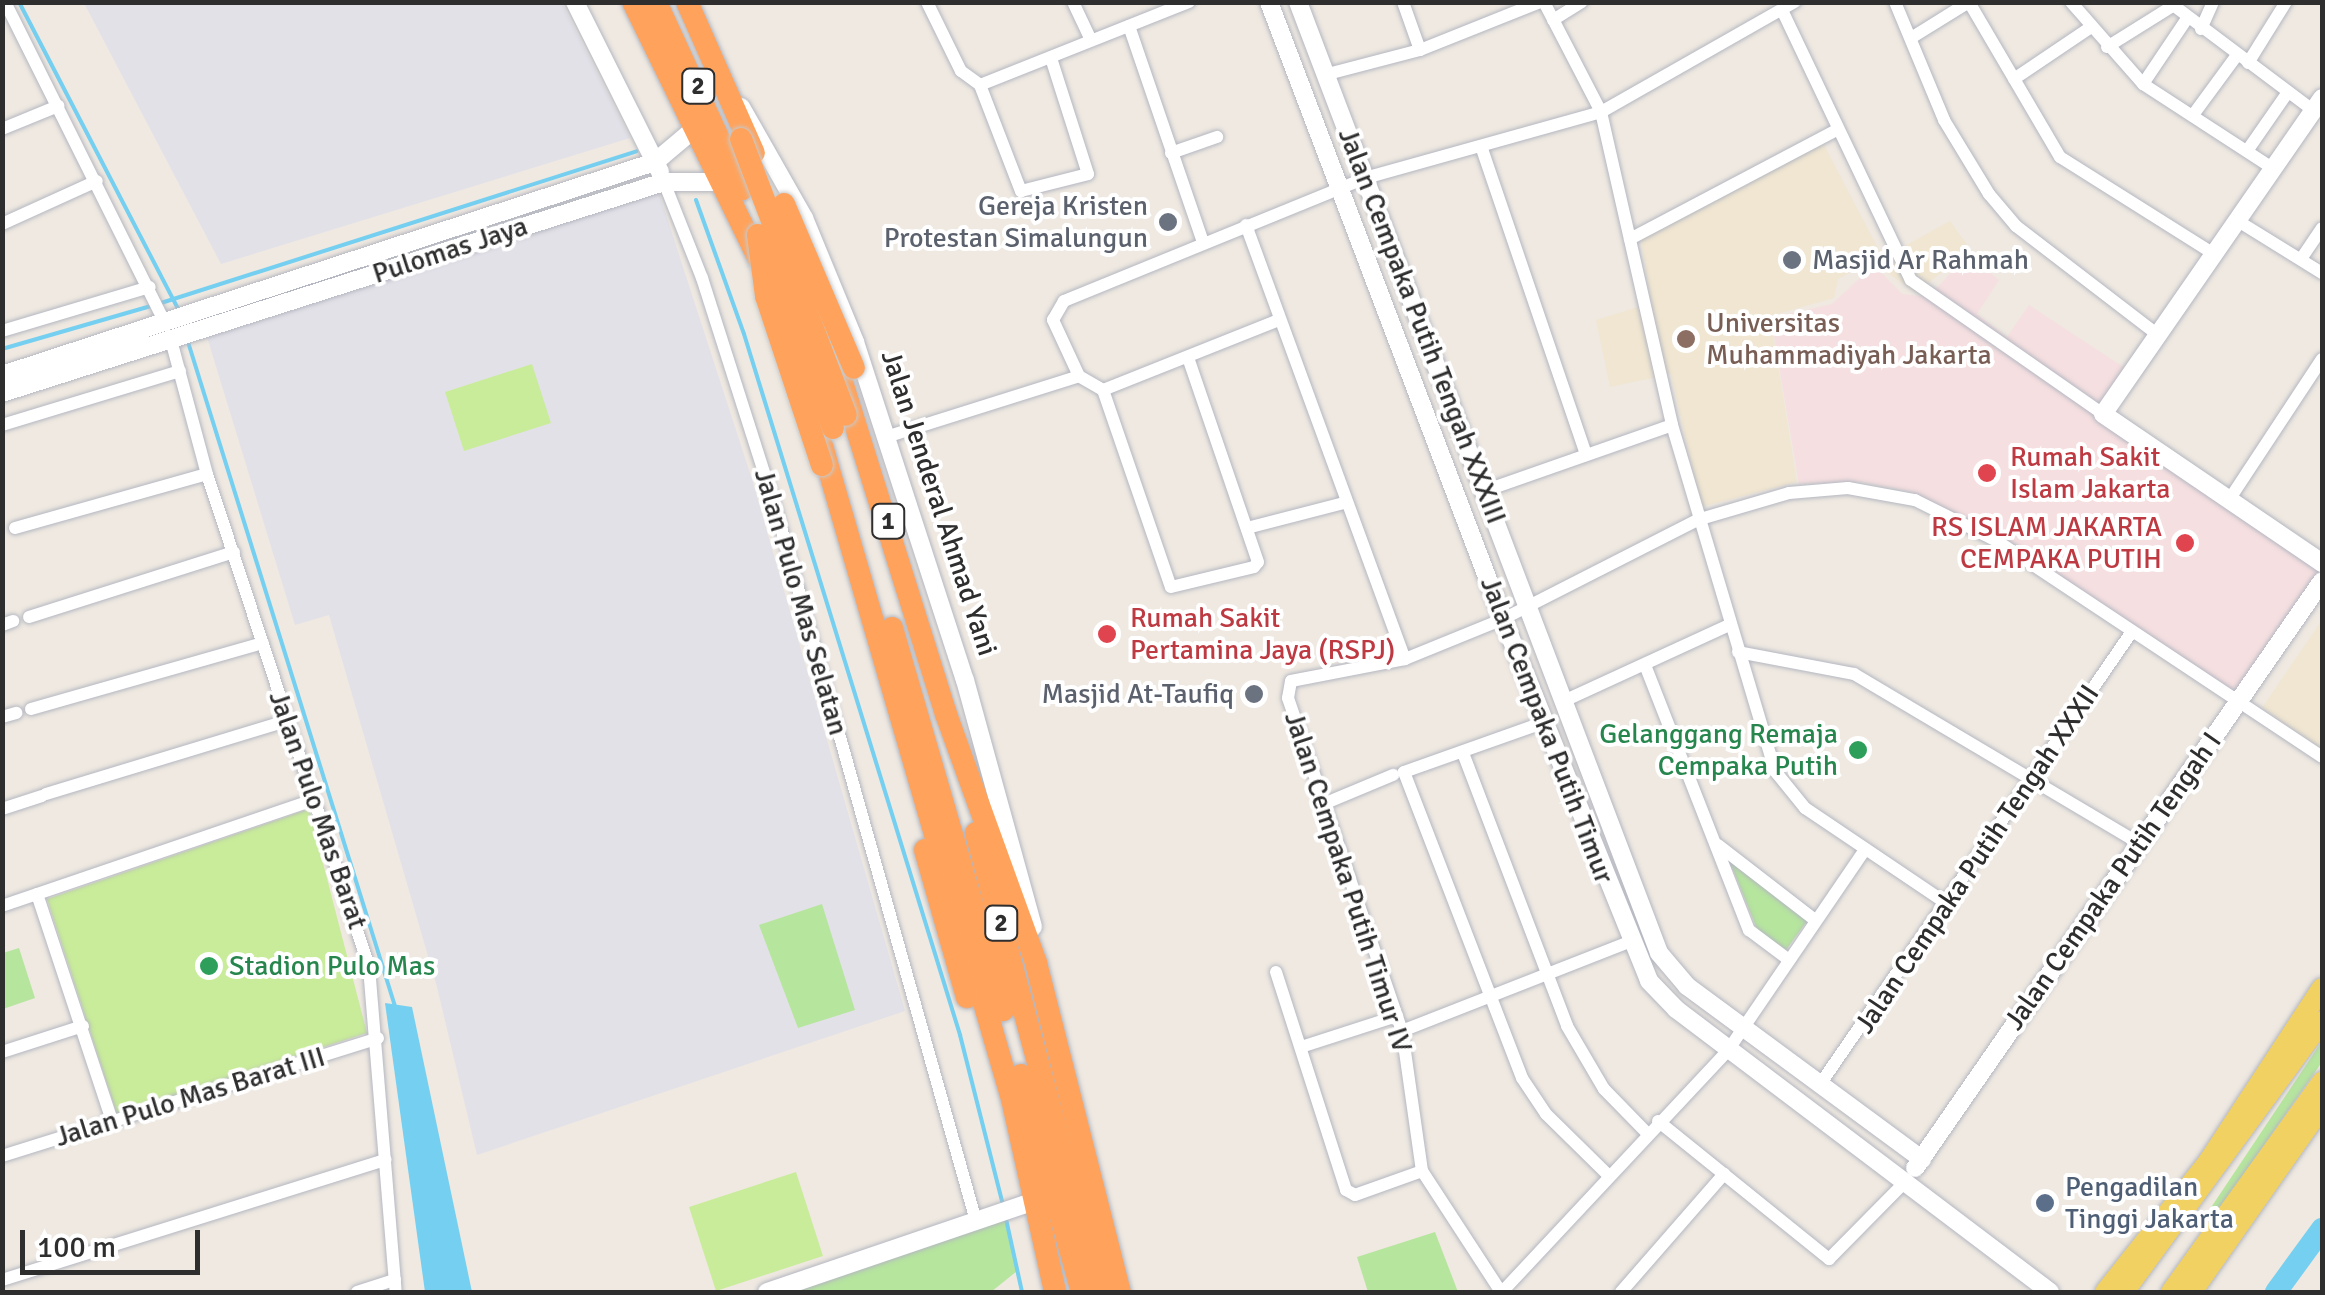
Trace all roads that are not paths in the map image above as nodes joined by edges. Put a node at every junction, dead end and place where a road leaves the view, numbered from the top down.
1 (5, 2) edge
2 (575, 2) edge
3 (633, 2) edge
4 (656, 2) edge
5 (674, 2) edge
6 (686, 2) edge
7 (928, 2) edge
8 (1073, 2) edge
9 (1189, 2) edge
10 (1270, 2) edge
11 (1298, 2) edge
12 (1403, 2) edge
13 (1542, 2) edge
14 (1582, 2) edge
15 (1895, 2) edge
16 (1969, 2) edge
17 (2071, 2) edge
18 (2214, 2) edge
19 (2286, 2) edge
20 (2170, 4) edge
21 (1789, 6) edge
22 (1160, 7) edge
23 (1553, 20) junction
24 (2186, 20) junction
25 (1129, 26) junction
26 (2091, 27) junction
27 (19, 29) junction
28 (2202, 29) junction
29 (2, 37) edge
30 (1911, 38) junction
31 (1091, 40) junction
32 (2107, 47) junction
33 (1420, 50) junction
34 (1050, 58) junction
35 (2242, 59) junction
36 (1324, 75) junction
37 (2014, 79) junction
38 (980, 84) junction
39 (2143, 84) junction
40 (724, 86) junction
41 (2288, 92) junction
42 (2318, 105) edge
43 (58, 106) junction
44 (1601, 112) junction
45 (2194, 115) junction
46 (2, 129) edge
47 (1836, 130) junction
48 (1217, 137) dead end
49 (741, 139) junction
50 (1481, 146) junction
51 (673, 149) junction
52 (2247, 151) junction
53 (1171, 153) junction
54 (2274, 168) junction
55 (1363, 178) junction
56 (670, 180) junction
57 (96, 181) junction
58 (726, 182) junction
59 (1344, 186) junction
60 (2238, 221) junction
61 (2, 224) edge
62 (1246, 225) junction
63 (2322, 228) edge
64 (758, 235) junction
65 (1630, 239) junction
66 (1203, 242) junction
67 (2214, 254) junction
68 (2301, 260) junction
69 (2322, 273) edge
70 (807, 275) junction
71 (152, 291) junction
72 (772, 291) junction
73 (1279, 320) junction
74 (198, 322) junction
75 (2, 331) edge
76 (2158, 335) junction
77 (172, 341) junction
78 (831, 344) junction
79 (794, 357) junction
80 (1188, 358) junction
81 (2322, 359) edge
82 (2, 375) edge
83 (1079, 376) junction
84 (1103, 390) junction
85 (2, 393) edge
86 (2103, 414) junction
87 (2, 424) edge
88 (1672, 425) junction
89 (886, 437) junction
90 (1586, 454) junction
91 (207, 474) junction
92 (1484, 491) junction
93 (2229, 500) junction
94 (1344, 503) junction
95 (1697, 520) junction
96 (15, 528) dead end
97 (1247, 528) junction
98 (234, 552) junction
99 (2322, 562) edge
100 (2322, 581) edge
101 (1528, 607) junction
102 (29, 616) dead end
103 (1505, 618) junction
104 (1728, 625) junction
105 (2132, 633) junction
106 (263, 643) junction
107 (1738, 652) junction
108 (1404, 659) junction
109 (1645, 665) junction
110 (1566, 700) junction
111 (2236, 701) junction
112 (31, 709) dead end
113 (286, 721) junction
114 (1546, 722) junction
115 (1463, 752) junction
116 (2322, 758) edge
117 (1398, 774) junction
118 (2032, 780) junction
119 (312, 800) junction
120 (1326, 803) junction
121 (2, 808) edge
122 (2139, 843) junction
123 (1716, 844) junction
124 (1865, 850) junction
125 (37, 894) junction
126 (2, 906) edge
127 (1949, 906) junction
128 (1815, 920) junction
129 (1629, 942) junction
130 (1036, 954) junction
131 (1788, 960) junction
132 (1276, 972) dead end
133 (1551, 972) junction
134 (2322, 988) edge
135 (1486, 994) junction
136 (1396, 1016) junction
137 (2322, 1021) edge
138 (83, 1026) junction
139 (1744, 1029) junction
140 (1402, 1031) junction
141 (378, 1038) junction
142 (1302, 1047) junction
143 (1731, 1047) junction
144 (2, 1052) edge
145 (2322, 1082) edge
146 (1821, 1084) junction
147 (2322, 1107) edge
148 (1014, 1117) junction
149 (112, 1121) junction
150 (1658, 1121) junction
151 (1647, 1133) junction
152 (2, 1156) edge
153 (386, 1160) junction
154 (1422, 1170) junction
155 (1913, 1171) junction
156 (1607, 1174) junction
157 (1724, 1174) junction
158 (2198, 1200) junction
159 (1030, 1202) junction
160 (979, 1220) junction
161 (2226, 1220) junction
162 (2, 1280) edge
163 (396, 1286) edge
164 (357, 1292) edge
165 (767, 1292) edge
166 (1055, 1292) edge
167 (1082, 1292) edge
168 (1100, 1292) edge
169 (1120, 1292) edge
170 (1501, 1292) edge
171 (1621, 1292) edge
172 (2050, 1292) edge
173 (2105, 1292) edge
174 (2124, 1292) edge
175 (2171, 1292) edge
176 (2192, 1292) edge

1 - 27 street, Jalan Pulo Mas Barat
2 - 51 street, Jalan Pulo Mas Selatan
3 - 51 highway, 1
4 - 64 highway, 2
5 - 49 highway, 2
6 - 40 highway, Jalan Jenderal Ahmad Yani / 1
7 - 38 street
8 - 31 street
9 - 22 street
10 - 59 street, Jalan Cempaka Putih Timur
11 - 36 street, Jalan Cempaka Putih Tengah XXXIII
12 - 33 street
13 - 23 street
13 - 33 street
14 - 23 street
15 - 30 street
16 - 30 street
16 - 37 street
17 - 26 street
18 - 28 street
19 - 35 street
20 - 24 street
20 - 32 street
21 - 44 street
21 - 47 street
22 - 25 street
23 - 44 street
24 - 28 street
24 - 39 street
25 - 31 street
25 - 53 street
26 - 32 street
26 - 37 street
27 - 29 street
27 - 43 street, Jalan Pulo Mas Barat
28 - 35 street
30 - 76 street
31 - 34 street
32 - 39 street
33 - 36 street
34 - 38 street
34 - 38 street
35 - 41 street
35 - 45 street
36 - 55 street, Jalan Cempaka Putih Tengah XXXIII
37 - 67 street
39 - 45 street
40 - 70 highway, Jalan Jenderal Ahmad Yani / 1
40 - 89 street, Jalan Jenderal Ahmad Yani / 1
41 - 42 street
41 - 52 street
42 - 54 street
43 - 46 street
43 - 57 street, Jalan Pulo Mas Barat
44 - 50 street
44 - 65 street
45 - 52 street
47 - 65 street
47 - 86 street
48 - 53 street
49 - 130 highway, bridge
49 - 168 highway, 2, bridge
50 - 55 street
50 - 90 street
51 - 56 street, Jalan Pulo Mas Selatan
51 - 58 highway, 1
51 - 74 street, Pulomas Jaya
52 - 54 street
53 - 66 street
54 - 60 street
55 - 59 street
55 - 92 street, Jalan Cempaka Putih Tengah XXXIII
56 - 58 street, Pulomas Jaya
56 - 74 street, Pulomas Jaya
56 - 160 street, Jalan Pulo Mas Selatan
57 - 61 street
57 - 71 street, Jalan Pulo Mas Barat
58 - 72 highway, 1
59 - 62 street
59 - 103 street, Jalan Cempaka Putih Timur
60 - 67 street
60 - 68 street
62 - 66 street
62 - 73 street
63 - 68 street
64 - 148 highway, bridge
64 - 167 highway, 2, bridge
65 - 88 street
66 - 83 street
67 - 76 street
68 - 69 street
70 - 72 highway
70 - 78 highway, Jalan Jenderal Ahmad Yani / 1
71 - 75 street
71 - 77 street, Jalan Pulo Mas Barat
72 - 79 highway, 1
73 - 80 street
73 - 94 street
74 - 77 street, Pulomas Jaya
76 - 86 street
77 - 82 street
77 - 85 street
77 - 87 street
77 - 91 street, Jalan Pulo Mas Barat
78 - 79 highway
78 - 130 highway, Jalan Jenderal Ahmad Yani / 1
79 - 148 highway, 1
80 - 84 street
80 - 97 street
81 - 93 street
83 - 84 street
83 - 89 street
84 - 97 street
86 - 93 street
88 - 90 street
88 - 95 street
89 - 130 street, Jalan Jenderal Ahmad Yani / 1
90 - 92 street
91 - 96 street
91 - 98 street, Jalan Pulo Mas Barat
92 - 101 street, Jalan Cempaka Putih Tengah XXXIII
93 - 99 street
94 - 97 street
94 - 108 street
95 - 101 street
95 - 104 street
95 - 105 street
98 - 102 street
98 - 106 street, Jalan Pulo Mas Barat
100 - 111 street, Jalan Cempaka Putih Tengah I
101 - 103 street
101 - 110 street, Jalan Cempaka Putih Tengah XXXIII
103 - 108 street
103 - 114 street, Jalan Cempaka Putih Timur
104 - 107 street
104 - 109 street
105 - 111 street
105 - 118 street, Jalan Cempaka Putih Tengah XXXII
106 - 112 street
106 - 113 street, Jalan Pulo Mas Barat
107 - 118 street
107 - 124 street
108 - 120 street, Jalan Cempaka Putih Timur IV
109 - 110 street
109 - 123 street
110 - 139 street, Jalan Cempaka Putih Tengah XXXIII
111 - 116 street
111 - 122 street, Jalan Cempaka Putih Tengah I
113 - 119 street, Jalan Pulo Mas Barat
113 - 121 street
114 - 115 street
114 - 129 street, Jalan Cempaka Putih Timur
115 - 117 street
115 - 133 street
117 - 120 street
117 - 135 street
118 - 122 street
118 - 127 street, Jalan Cempaka Putih Tengah XXXII
119 - 125 street
119 - 141 street, Jalan Pulo Mas Barat
120 - 136 street, Jalan Cempaka Putih Timur IV
122 - 155 street, Jalan Cempaka Putih Tengah I
123 - 128 street
123 - 131 street
124 - 127 street
124 - 128 street
125 - 126 street
125 - 138 street
127 - 146 street, Jalan Cempaka Putih Tengah XXXII
128 - 131 street
129 - 133 street
129 - 143 street, Jalan Cempaka Putih Timur
130 - 169 highway, Jalan Jenderal Ahmad Yani / 1
131 - 139 street
132 - 142 street
133 - 135 street
133 - 151 street
134 - 173 main road
135 - 140 street
135 - 156 street
136 - 140 street, Jalan Cempaka Putih Timur IV
136 - 142 street
137 - 158 main road
138 - 144 street
138 - 149 street
139 - 143 street
139 - 146 street, Jalan Cempaka Putih Tengah XXXIII
140 - 154 street, Jalan Cempaka Putih Timur IV
141 - 149 street, Jalan Pulo Mas Barat III
141 - 153 street, Jalan Pulo Mas Barat
142 - 154 street
143 - 150 street
143 - 155 street, Jalan Cempaka Putih Timur
145 - 161 main road
146 - 155 street, Jalan Cempaka Putih Tengah XXXIII
147 - 176 main road
148 - 159 highway, 1
149 - 152 street, Jalan Pulo Mas Barat III
150 - 151 street
150 - 157 street
151 - 156 street
153 - 162 street
153 - 163 street, Jalan Pulo Mas Barat
154 - 170 street, Jalan Cempaka Putih Timur IV
155 - 157 street
155 - 172 street, Jalan Cempaka Putih Timur
156 - 170 street
157 - 171 street
158 - 161 main road
158 - 174 main road
159 - 160 street
159 - 166 highway, 1
160 - 165 street
161 - 175 main road
163 - 164 street

